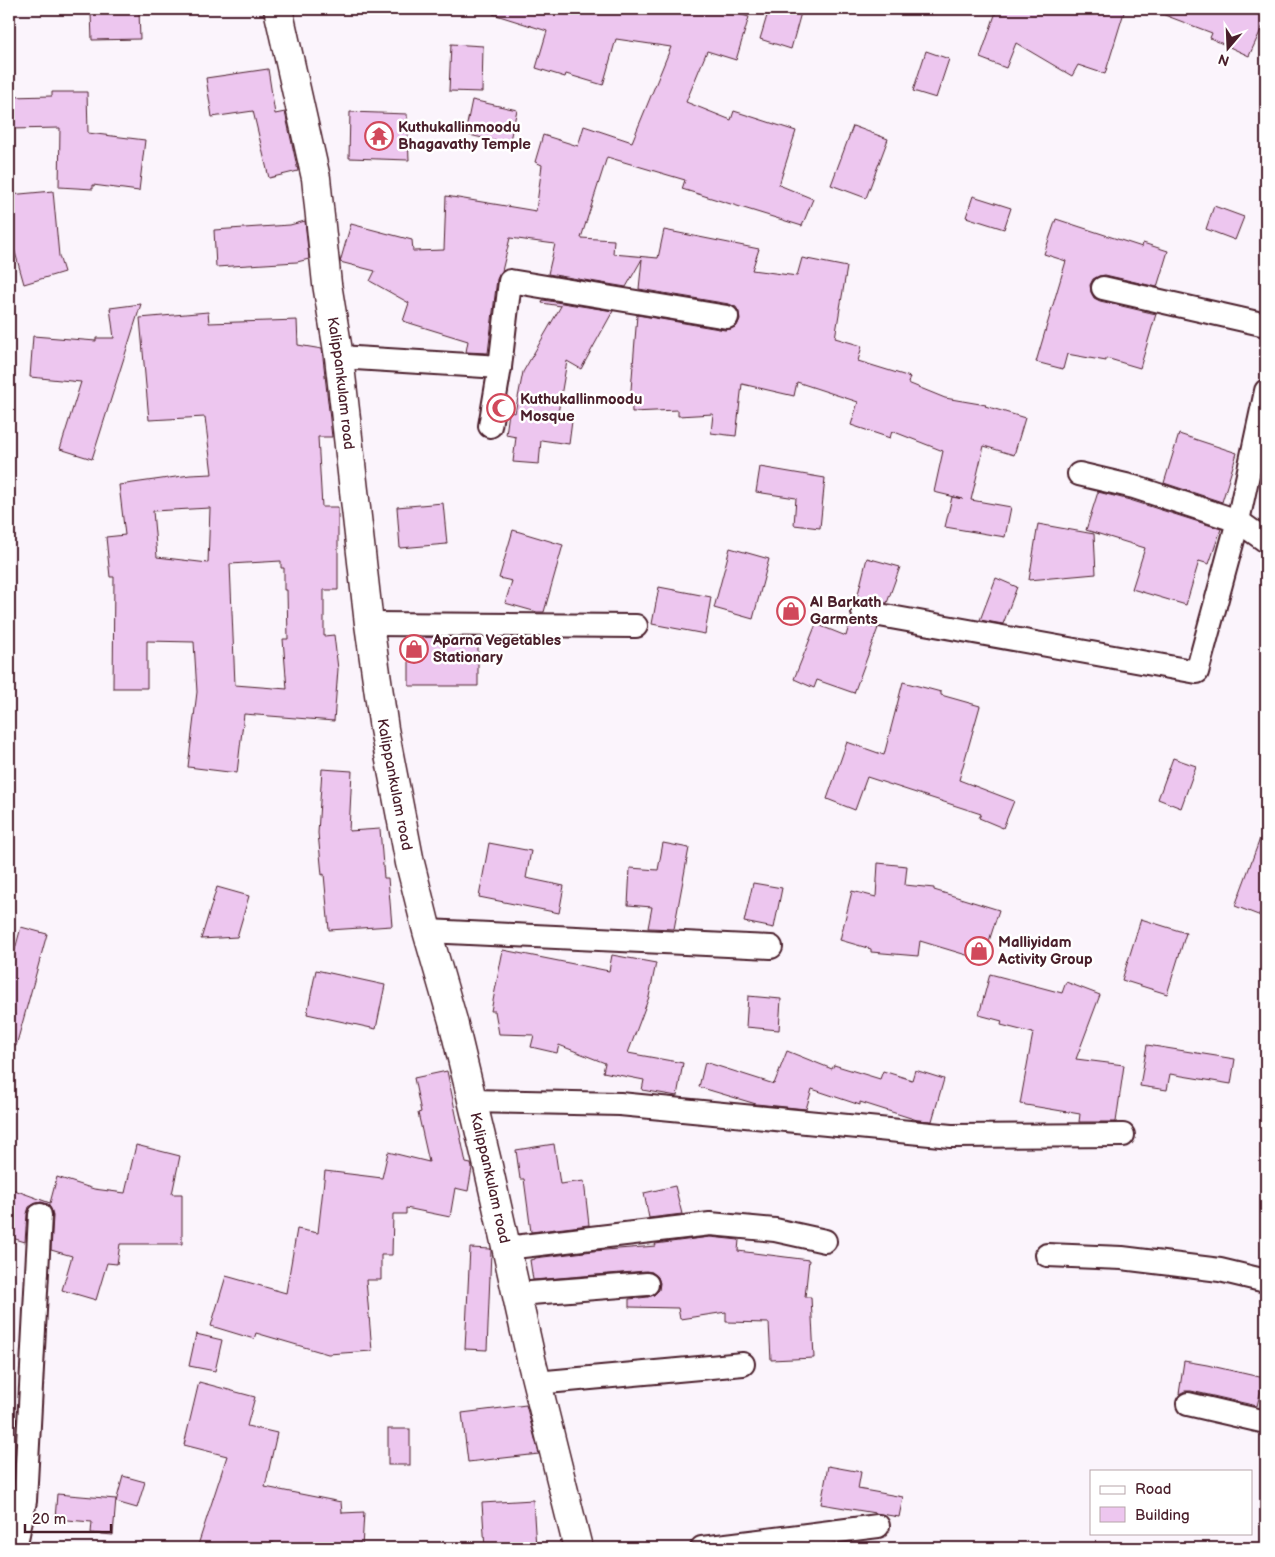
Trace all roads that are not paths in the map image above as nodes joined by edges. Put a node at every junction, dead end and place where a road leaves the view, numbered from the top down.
1 (278, 9) edge
2 (1103, 288) dead end
3 (727, 317) dead end
4 (1266, 325) edge
5 (340, 357) junction
6 (500, 367) junction
7 (1266, 391) edge
8 (490, 426) dead end
9 (1079, 474) dead end
10 (1238, 521) junction
11 (1266, 541) edge
12 (863, 612) dead end
13 (369, 624) junction
14 (636, 626) dead end
15 (427, 931) junction
16 (770, 947) dead end
17 (472, 1101) junction
18 (1123, 1135) dead end
19 (40, 1215) dead end
20 (825, 1241) dead end
21 (506, 1248) junction
22 (1047, 1254) dead end
23 (1266, 1281) edge
24 (647, 1284) dead end
25 (518, 1294) junction
26 (743, 1364) dead end
27 (536, 1383) junction
28 (1188, 1404) dead end
29 (1266, 1422) edge
30 (878, 1526) dead end
31 (14, 1543) edge
32 (578, 1548) edge
33 (702, 1548) edge

1 - 5 street, Kalippankulam road
2 - 4 street
3 - 6 street
5 - 6 street
5 - 13 street, Kalippankulam road
6 - 8 street
7 - 10 street
9 - 10 street
10 - 11 street
10 - 12 street
13 - 14 street
13 - 15 street, Kalippankulam road
15 - 16 street
15 - 17 street, Kalippankulam road
17 - 18 street
17 - 21 street, Kalippankulam road
19 - 31 street
20 - 21 street
21 - 25 street, Kalippankulam road
22 - 23 street
24 - 25 street
25 - 27 street, Kalippankulam road
26 - 27 street
27 - 32 street, Kalippankulam road
28 - 29 street
30 - 33 street

